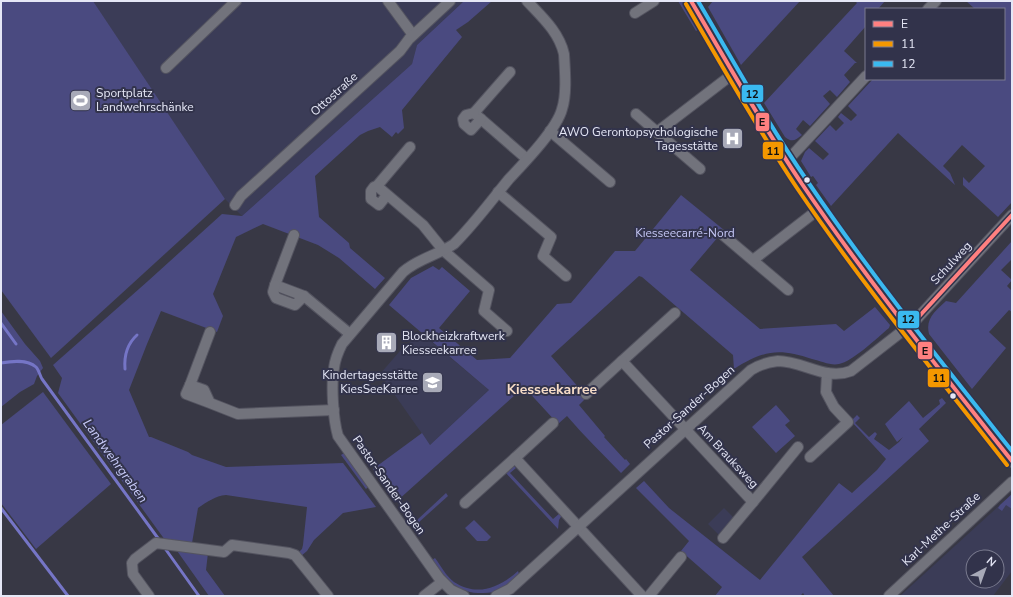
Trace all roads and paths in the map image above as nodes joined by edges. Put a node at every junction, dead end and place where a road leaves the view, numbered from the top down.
1 (236, 1) edge
2 (388, 1) edge
3 (450, 1) edge
4 (527, 1) edge
5 (654, 1) edge
6 (692, 1) edge
7 (635, 13) dead end
8 (413, 35) junction
9 (166, 68) dead end
10 (510, 72) dead end
11 (734, 73) junction
12 (865, 77) edge
13 (636, 114) dead end
14 (550, 131) junction
15 (657, 132) junction
16 (410, 147) dead end
17 (527, 159) junction
18 (787, 161) junction
19 (700, 169) dead end
20 (610, 182) dead end
21 (498, 192) junction
22 (235, 205) dead end
23 (819, 209) junction
24 (1012, 215) edge
25 (294, 235) dead end
26 (723, 235) dead end
27 (444, 251) junction
28 (752, 260) junction
29 (566, 276) dead end
30 (788, 290) dead end
31 (675, 313) dead end
32 (907, 327) junction
33 (506, 331) dead end
34 (210, 332) dead end
35 (350, 334) junction
36 (622, 361) junction
37 (827, 373) junction
38 (586, 394) dead end
39 (334, 410) junction
40 (553, 423) dead end
41 (685, 429) junction
42 (798, 447) dead end
43 (810, 457) dead end
44 (515, 458) junction
45 (1012, 461) edge
46 (1012, 482) edge
47 (753, 502) junction
48 (465, 503) dead end
49 (578, 526) junction
50 (723, 538) dead end
51 (681, 557) dead end
52 (442, 582) junction
53 (149, 596) edge
54 (328, 596) edge
55 (424, 596) edge
56 (464, 596) edge
57 (496, 596) edge
58 (642, 596) edge
59 (649, 596) edge
60 (889, 596) edge

1 - 9 street
2 - 8 street
3 - 8 street, Ottostraße
4 - 14 street, Pastor-Sander-Bogen
5 - 7 street
6 - 11 street
8 - 22 street, Ottostraße
10 - 17 street
11 - 15 street
11 - 18 street
12 - 18 street
13 - 15 street
14 - 17 street, Pastor-Sander-Bogen
14 - 20 street
15 - 19 street
16 - 27 street
17 - 21 street, Pastor-Sander-Bogen
18 - 23 street
21 - 27 street, Pastor-Sander-Bogen
21 - 29 street
23 - 28 street
23 - 32 street
24 - 32 street, Schulweg
25 - 35 street
26 - 28 street
27 - 33 street
27 - 35 street, Pastor-Sander-Bogen
28 - 30 street
31 - 36 street
32 - 37 street, Pastor-Sander-Bogen
32 - 45 street
34 - 39 street
35 - 39 street, Pastor-Sander-Bogen
36 - 38 street
36 - 41 street, Am Brauksweg
37 - 41 street, Pastor-Sander-Bogen
37 - 43 street
39 - 52 street, Pastor-Sander-Bogen
40 - 44 street
41 - 47 street, Am Brauksweg
41 - 49 street, Pastor-Sander-Bogen
42 - 47 street, Am Brauksweg
44 - 48 street
44 - 49 street
46 - 60 street, Karl-Methe-Straße
47 - 50 street, Am Brauksweg
49 - 57 street, Pastor-Sander-Bogen
49 - 58 street
51 - 59 street
52 - 55 street
52 - 56 street, Pastor-Sander-Bogen
53 - 54 street

